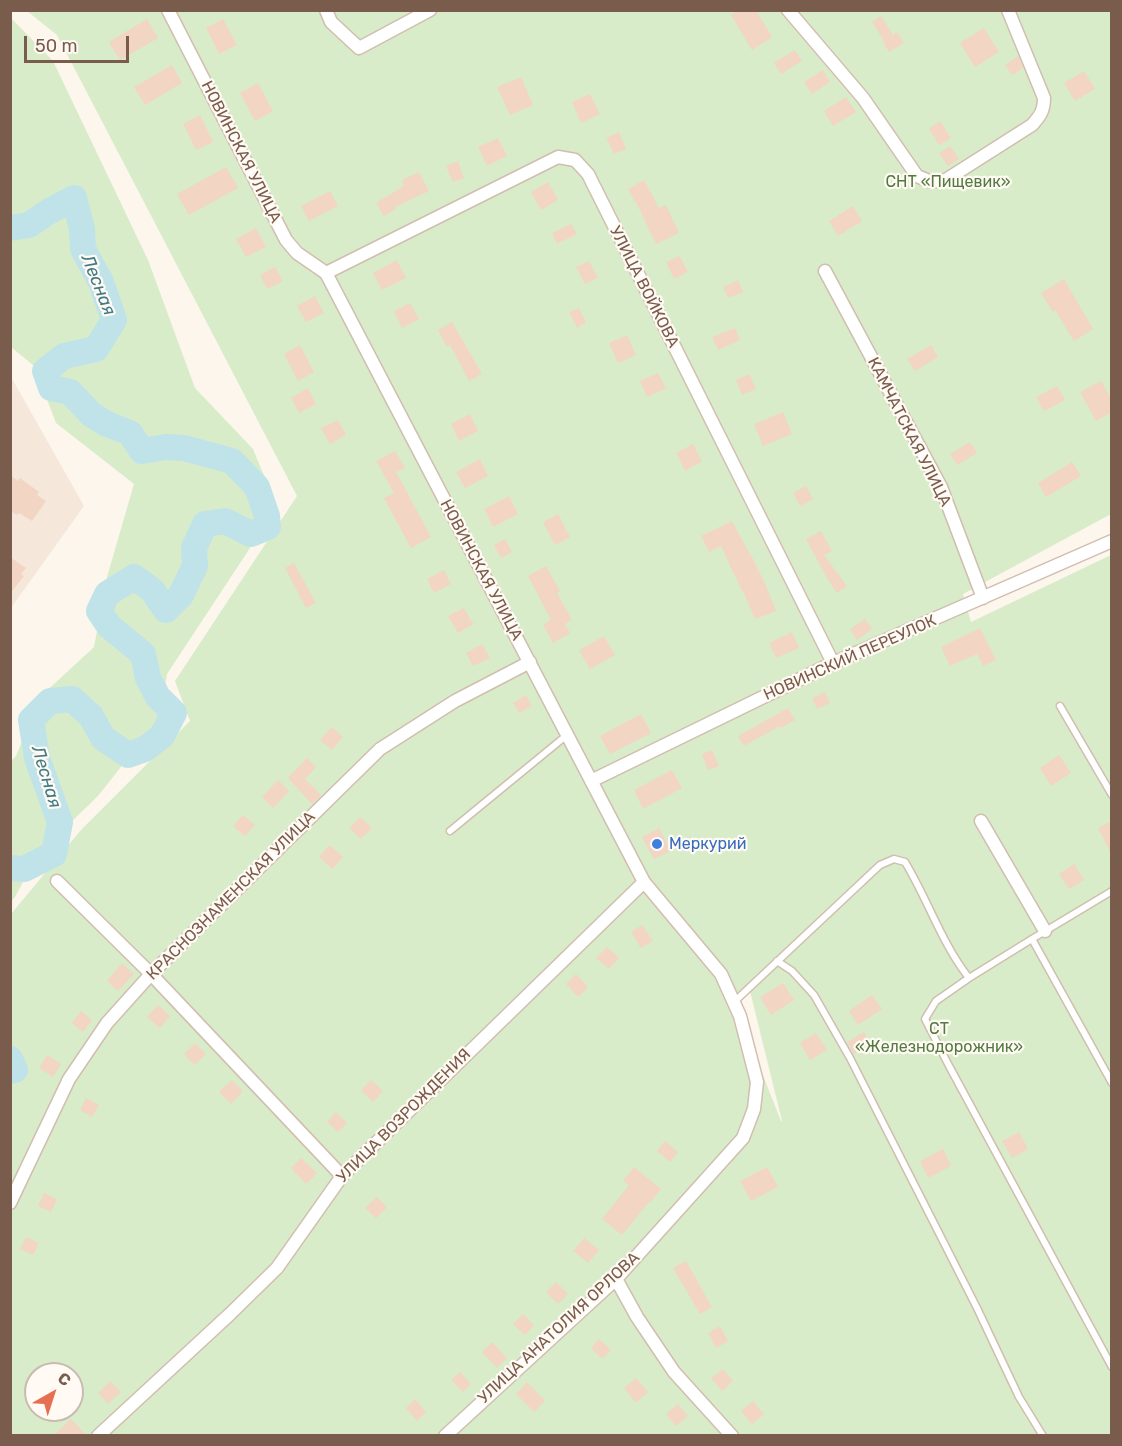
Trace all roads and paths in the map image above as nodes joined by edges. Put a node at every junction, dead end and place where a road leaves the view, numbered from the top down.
1 (168, 10) edge
2 (326, 10) edge
3 (430, 10) edge
4 (788, 10) edge
5 (1008, 10) edge
6 (825, 271) dead end
7 (327, 273) junction
8 (1112, 542) edge
9 (983, 598) junction
10 (530, 662) junction
11 (832, 663) junction
12 (1060, 706) dead end
13 (567, 735) junction
14 (591, 781) junction
15 (1112, 795) edge
16 (981, 821) dead end
17 (450, 831) dead end
18 (57, 881) dead end
19 (644, 882) junction
20 (1112, 891) edge
21 (1045, 931) junction
22 (1032, 939) junction
23 (777, 961) junction
24 (151, 975) junction
25 (969, 978) junction
26 (734, 1002) junction
27 (1112, 1083) edge
28 (743, 1138) joint
29 (342, 1176) junction
30 (10, 1203) edge
31 (616, 1279) junction
32 (1112, 1367) edge
33 (450, 1434) edge
34 (98, 1436) edge
35 (732, 1436) edge
36 (1043, 1436) edge

1 - 7 street, НОВИНСКАЯ УЛИЦА
2 - 3 street
4 - 5 street
6 - 9 street, КАМЧАТСКАЯ УЛИЦА
7 - 10 street, НОВИНСКАЯ УЛИЦА
7 - 11 street, УЛИЦА ВОЙКОВА
8 - 9 street, НОВИНСКИЙ ПЕРЕУЛОК
9 - 11 street, НОВИНСКИЙ ПЕРЕУЛОК
10 - 13 street, НОВИНСКАЯ УЛИЦА
10 - 24 street, КРАСНОЗНАМЕНСКАЯ УЛИЦА
11 - 14 street, НОВИНСКИЙ ПЕРЕУЛОК
12 - 15 lane
13 - 14 street, НОВИНСКАЯ УЛИЦА
13 - 17 lane
14 - 19 street, НОВИНСКАЯ УЛИЦА
16 - 21 street
18 - 24 street
19 - 26 street, НОВИНСКАЯ УЛИЦА
19 - 29 street, УЛИЦА ВОЗРОЖДЕНИЯ
20 - 21 lane
21 - 22 lane
22 - 25 lane
22 - 27 lane
23 - 25 lane
23 - 26 lane
23 - 36 lane
24 - 29 street
24 - 30 street, КРАСНОЗНАМЕНСКАЯ УЛИЦА
25 - 32 lane
26 - 28 street, НОВИНСКАЯ УЛИЦА
28 - 31 street, УЛИЦА АНАТОЛИЯ ОРЛОВА
29 - 34 street, УЛИЦА ВОЗРОЖДЕНИЯ
31 - 33 street, УЛИЦА АНАТОЛИЯ ОРЛОВА
31 - 35 street

